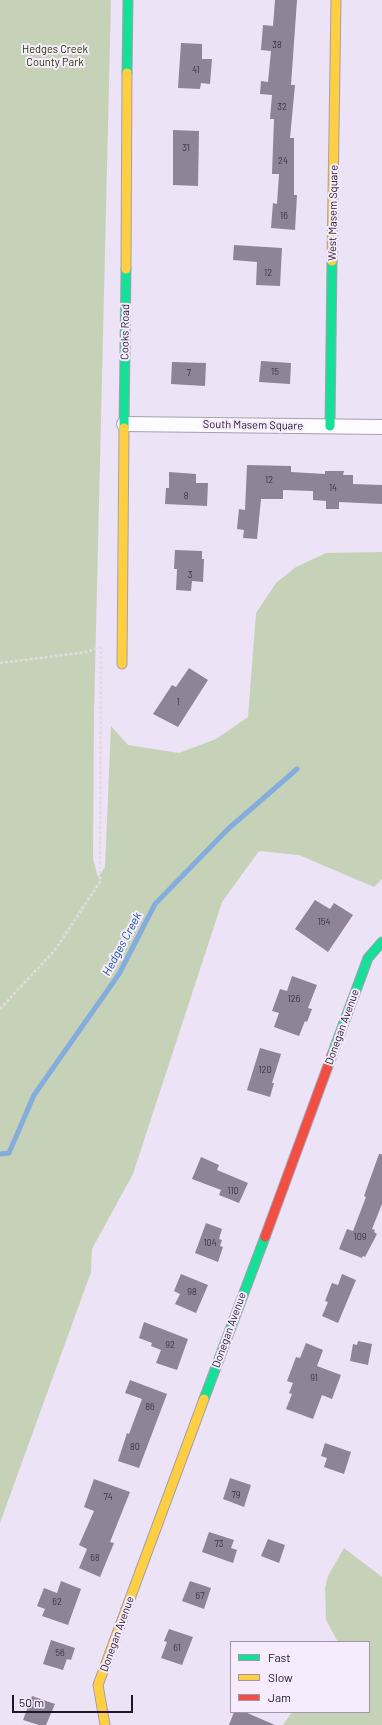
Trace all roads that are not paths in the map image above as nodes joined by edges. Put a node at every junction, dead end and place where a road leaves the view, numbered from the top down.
1 (128, 0) edge
2 (336, 0) edge
3 (124, 424) junction
4 (330, 426) junction
5 (382, 427) edge
6 (122, 664) dead end
7 (382, 942) edge
8 (105, 1725) edge

1 - 3 street, Cooks Road
2 - 4 street, West Masem Square
3 - 4 street, South Masem Square
3 - 6 street, Cooks Road
4 - 5 street, South Masem Square
7 - 8 street, Donegan Avenue

